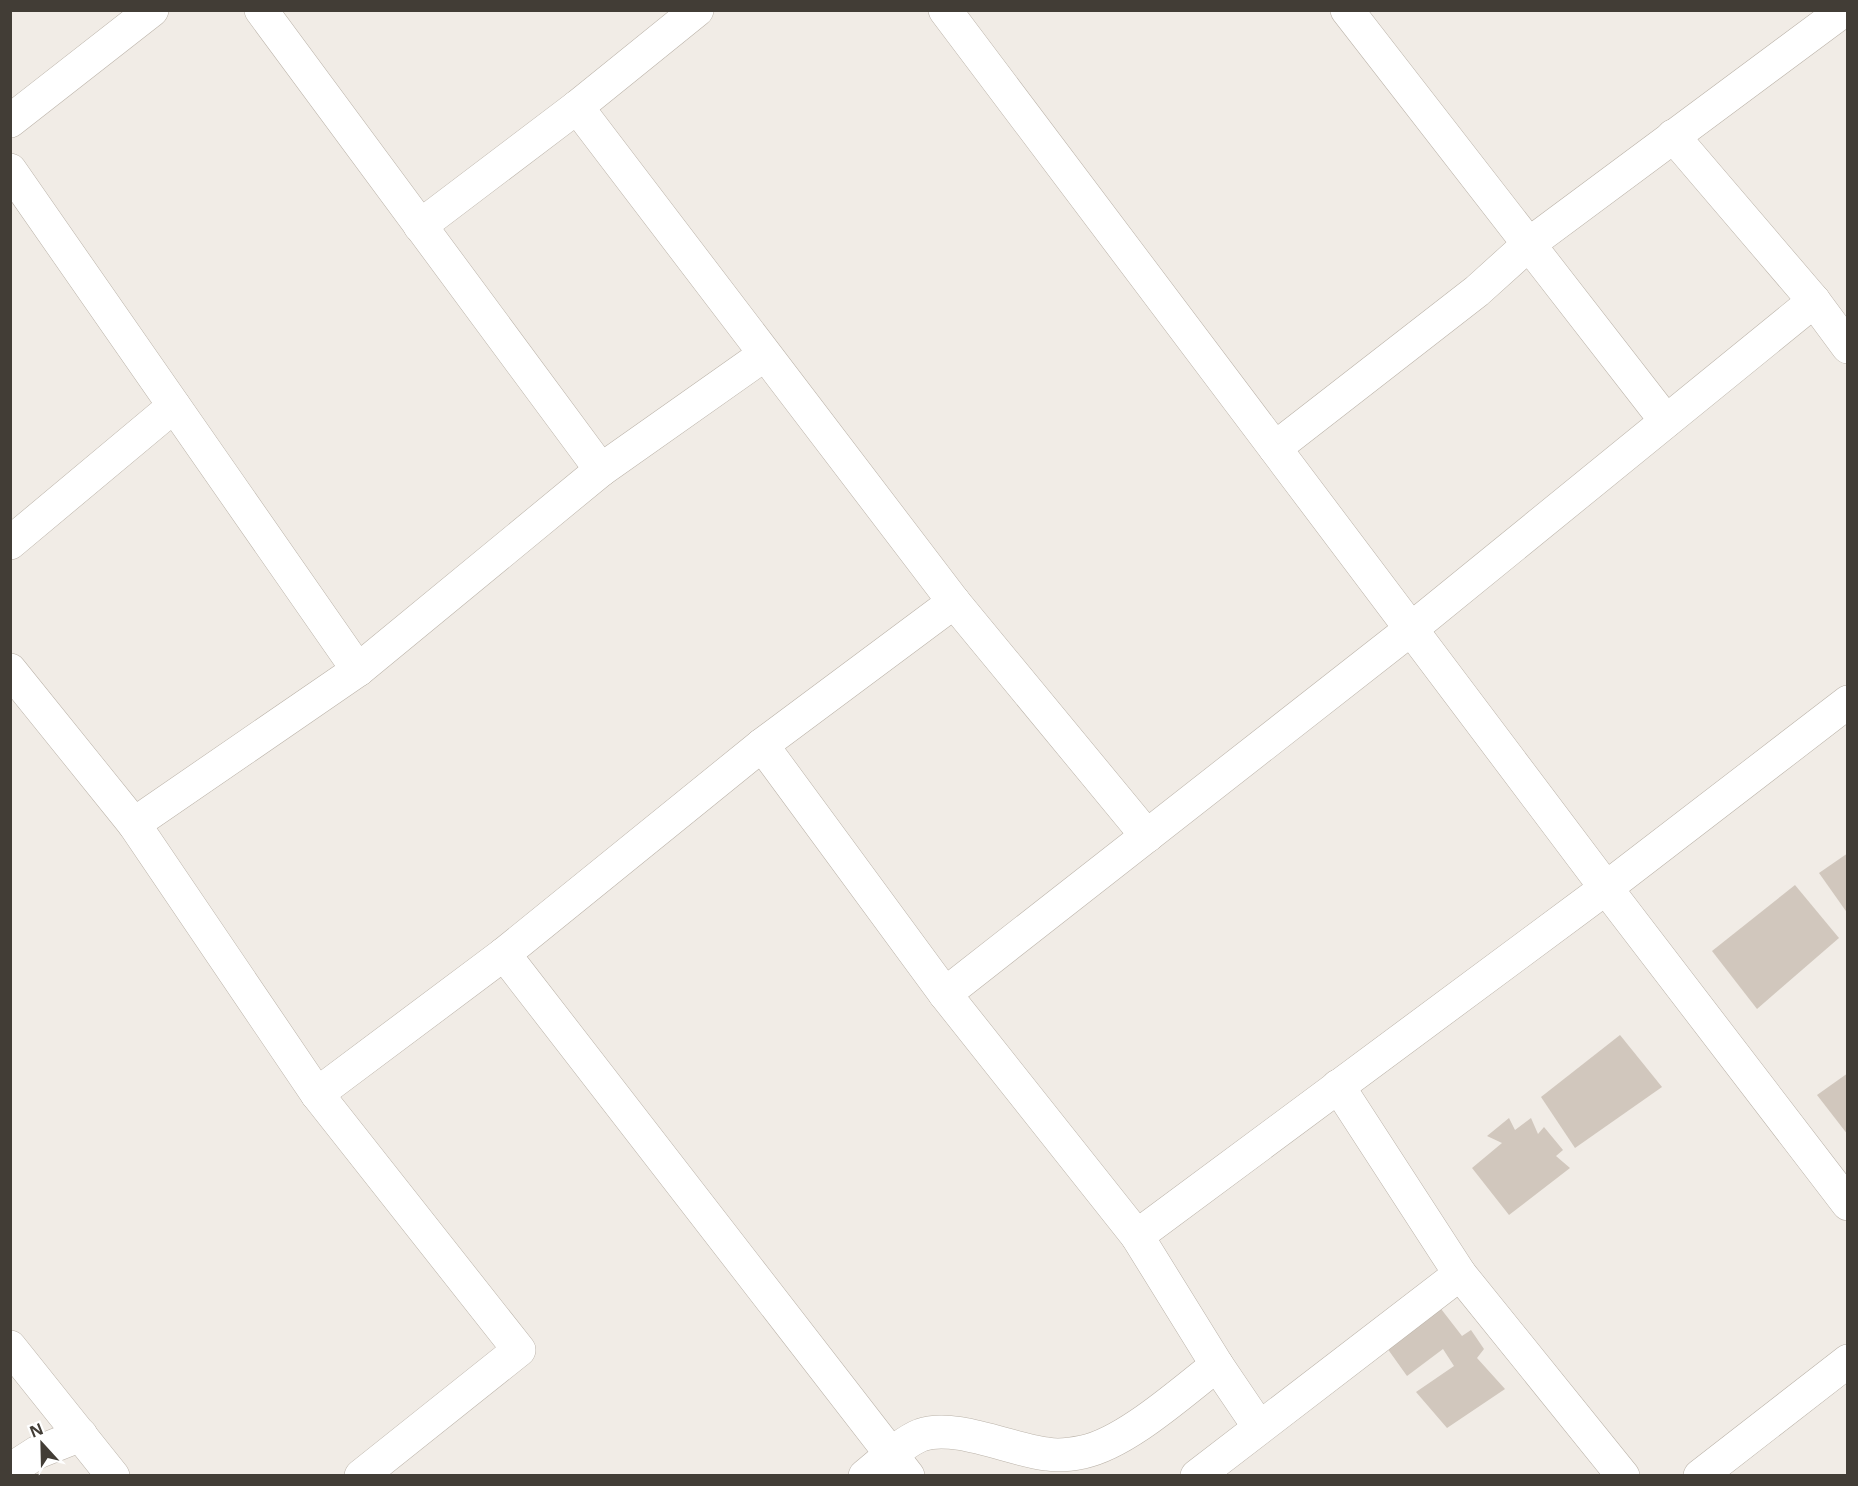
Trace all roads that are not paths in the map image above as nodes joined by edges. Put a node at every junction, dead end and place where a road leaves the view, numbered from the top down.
1 (261, 10) edge
2 (697, 10) edge
3 (1347, 10) edge
4 (1844, 10) edge
5 (149, 11) edge
6 (953, 13) edge
7 (577, 107) junction
8 (10, 121) edge
9 (1673, 136) junction
10 (10, 170) edge
11 (420, 226) junction
12 (1528, 244) junction
13 (1814, 301) junction
14 (1848, 347) edge
15 (764, 355) junction
16 (174, 406) junction
17 (1666, 421) junction
18 (1275, 448) junction
19 (601, 470) junction
20 (10, 543) edge
21 (954, 602) junction
22 (1411, 628) junction
23 (10, 670) edge
24 (358, 670) junction
25 (1848, 702) edge
26 (762, 745) junction
27 (134, 824) junction
28 (1147, 836) junction
29 (1606, 888) junction
30 (504, 954) junction
31 (945, 993) junction
32 (1338, 1086) junction
33 (317, 1094) junction
34 (1848, 1204) edge
35 (1137, 1236) junction
36 (1460, 1274) junction
37 (10, 1347) edge
38 (1848, 1361) edge
39 (1217, 1365) junction
40 (1259, 1427) junction
41 (81, 1435) junction
42 (899, 1466) edge
43 (10, 1470) edge
44 (113, 1476) edge
45 (361, 1476) edge
46 (865, 1476) edge
47 (1197, 1476) edge
48 (1623, 1476) edge
49 (1700, 1476) edge

1 - 11 street
2 - 7 street
3 - 12 street
4 - 9 street
5 - 8 street
6 - 18 street
7 - 11 street
7 - 15 street
9 - 12 street
9 - 13 street
10 - 16 street
11 - 19 street
12 - 17 street
12 - 18 street
13 - 14 street
13 - 17 street
15 - 19 street
15 - 21 street
16 - 20 street
16 - 24 street
17 - 22 street
18 - 22 street
19 - 24 street
21 - 26 street
21 - 28 street
22 - 28 street
22 - 29 street
23 - 27 street
24 - 27 street
25 - 29 street
26 - 30 street
26 - 31 street
27 - 33 street
28 - 31 street
29 - 32 street
29 - 34 street
30 - 33 street
30 - 42 street
31 - 35 street
32 - 35 street
32 - 36 street
33 - 45 street
35 - 39 street
36 - 40 street
36 - 48 street
37 - 41 street
38 - 49 street
39 - 40 street
39 - 42 street
40 - 47 street
41 - 43 street
41 - 44 street
42 - 46 street

